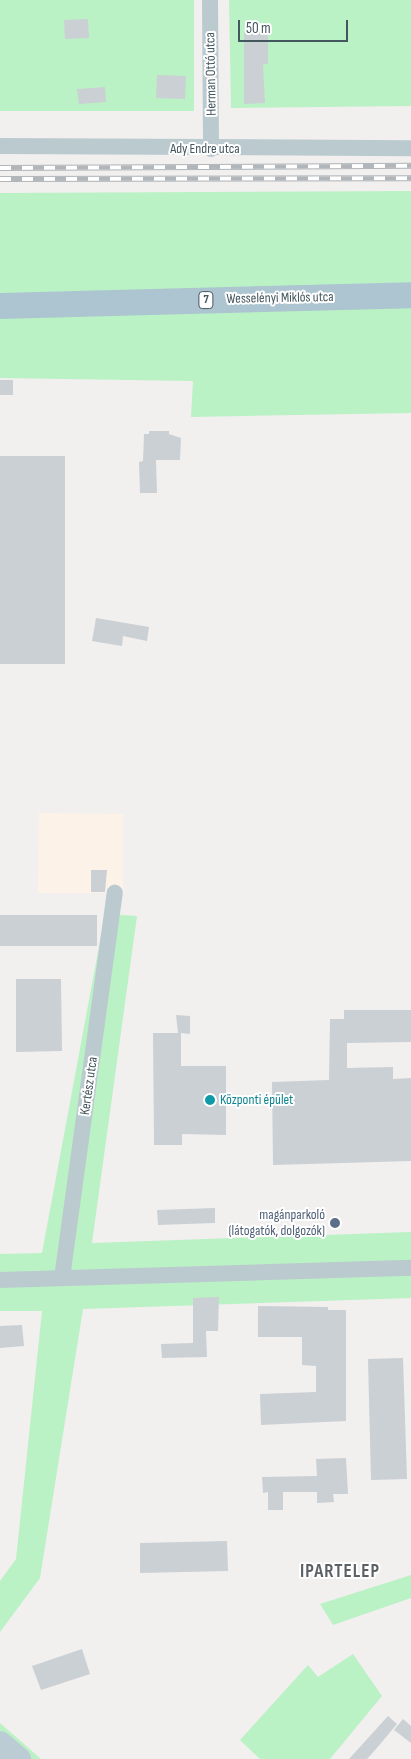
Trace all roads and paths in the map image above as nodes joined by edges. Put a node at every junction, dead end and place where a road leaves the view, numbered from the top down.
1 (210, 0) edge
2 (0, 146) edge
3 (411, 148) edge
4 (211, 149) junction
5 (411, 295) edge
6 (0, 306) edge
7 (116, 893) dead end
8 (411, 1268) edge
9 (62, 1278) junction
10 (0, 1280) edge
11 (0, 1743) edge
12 (19, 1759) edge

1 - 4 street, Herman Ottó utca
2 - 4 street, Ady Endre utca
3 - 4 street, Ady Endre utca
5 - 6 main road, Wesselényi Miklós utca / 7
7 - 9 street, Kertész utca
8 - 9 street
9 - 10 street
11 - 12 street

